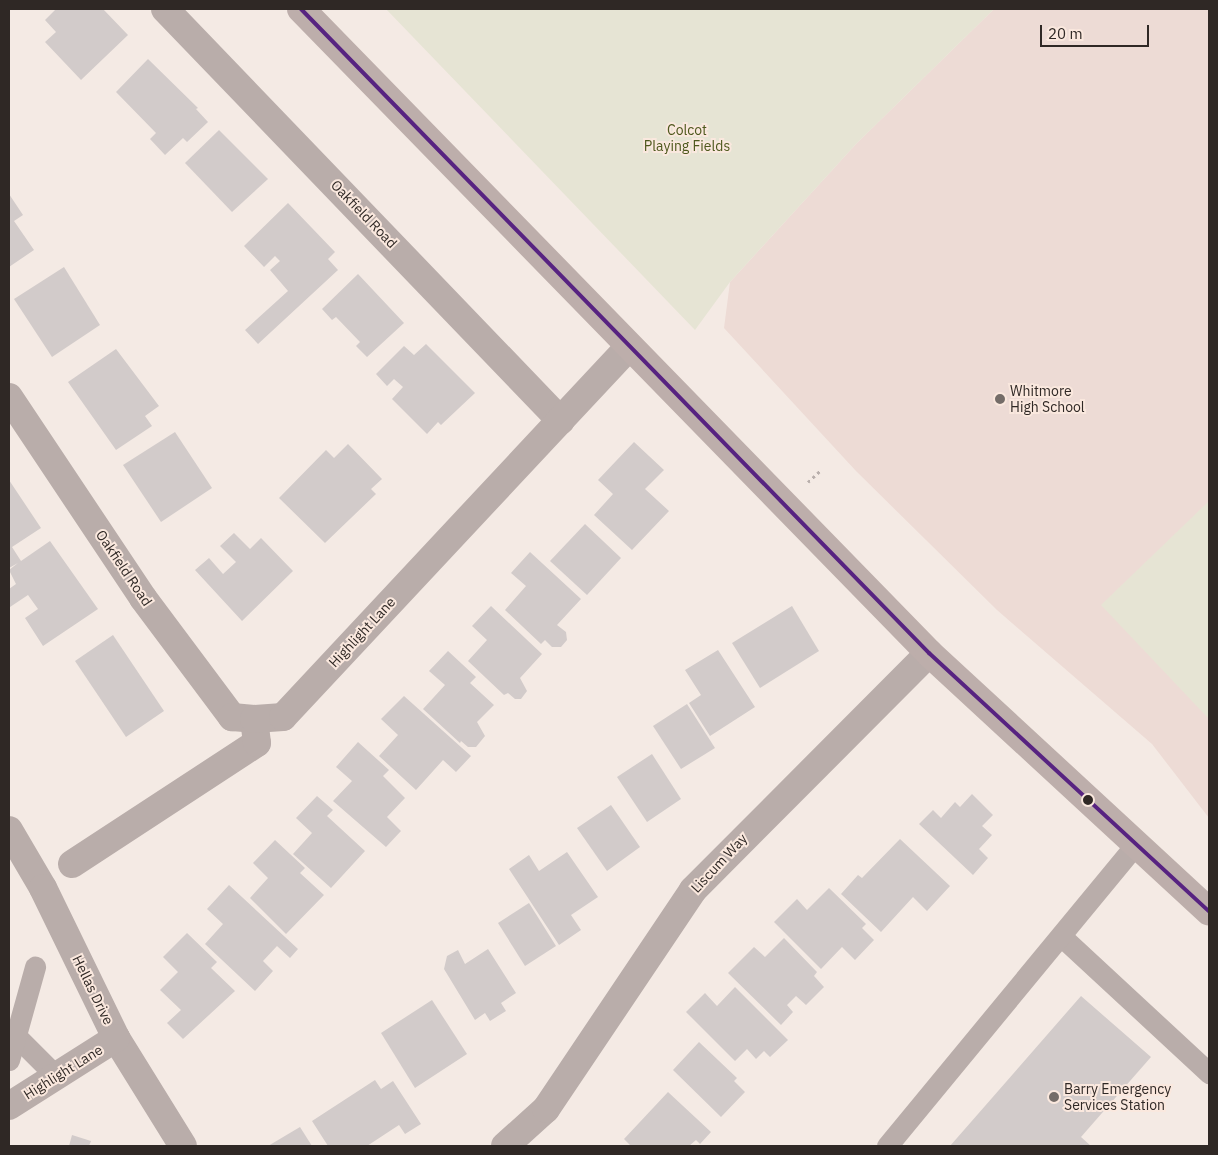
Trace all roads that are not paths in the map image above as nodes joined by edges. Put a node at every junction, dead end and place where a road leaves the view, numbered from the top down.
1 (165, 9) edge
2 (301, 9) edge
3 (628, 348) junction
4 (9, 397) edge
5 (561, 421) junction
6 (929, 652) junction
7 (254, 719) junction
8 (9, 830) edge
9 (1135, 845) junction
10 (72, 864) dead end
11 (1209, 911) edge
12 (1062, 936) junction
13 (35, 966) dead end
14 (16, 1035) junction
15 (116, 1038) junction
16 (9, 1060) edge
17 (1209, 1073) edge
18 (56, 1076) junction
19 (9, 1106) edge
20 (183, 1146) edge
21 (505, 1146) edge
22 (887, 1146) edge

1 - 5 street, Oakfield Road
2 - 3 main road
3 - 5 street, Highlight Lane
3 - 6 main road
4 - 7 street, Oakfield Road
5 - 7 street, Highlight Lane
6 - 9 main road
6 - 21 street, Liscum Way
7 - 10 street
8 - 15 street, Hellas Drive
9 - 11 main road
9 - 12 lane
12 - 17 lane
12 - 22 lane
13 - 14 lane
14 - 16 lane
14 - 18 lane
15 - 18 street, Highlight Lane
15 - 20 street, Hellas Drive
18 - 19 street, Highlight Lane

